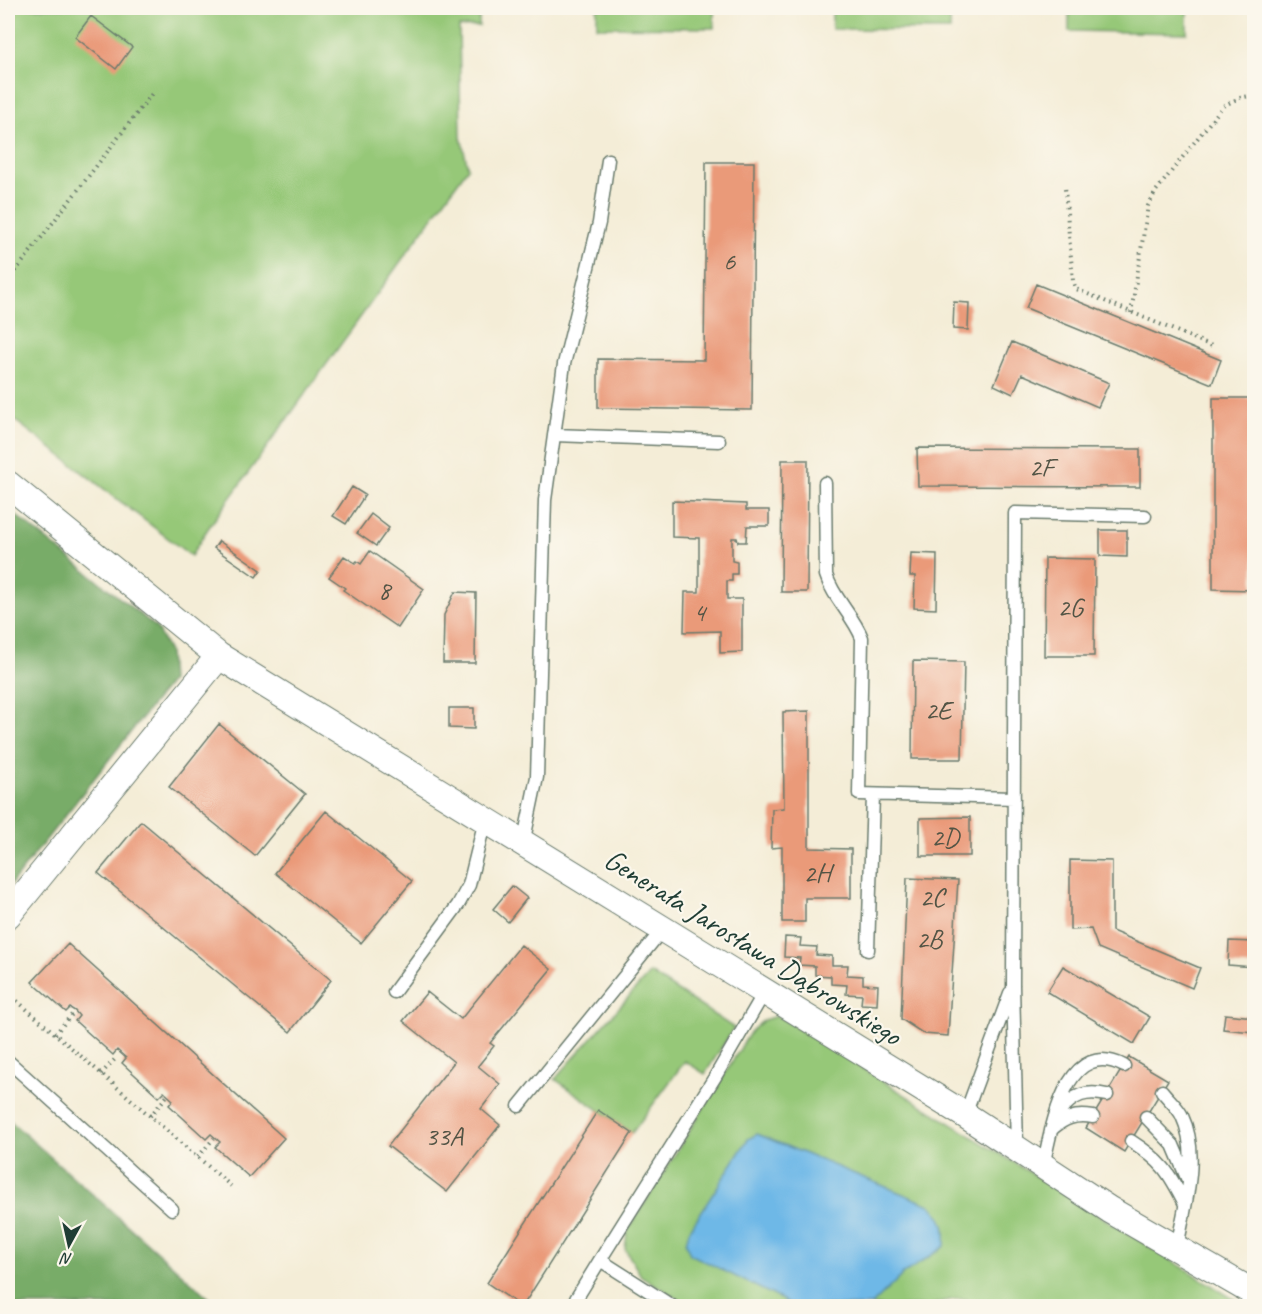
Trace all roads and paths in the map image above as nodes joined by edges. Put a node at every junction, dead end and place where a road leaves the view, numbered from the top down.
1 (154, 91) dead end
2 (1254, 95) edge
3 (608, 160) dead end
4 (1065, 189) dead end
5 (8, 281) edge
6 (1131, 313) junction
7 (1212, 346) dead end
8 (554, 435) junction
9 (719, 441) dead end
10 (825, 483) dead end
11 (8, 484) edge
12 (1144, 516) dead end
13 (219, 656) junction
14 (873, 795) junction
15 (1014, 798) junction
16 (485, 820) junction
17 (523, 844) junction
18 (8, 915) edge
19 (662, 930) junction
20 (868, 950) dead end
21 (1012, 985) junction
22 (394, 992) dead end
23 (8, 993) edge
24 (764, 993) junction
25 (75, 1011) dead end
26 (55, 1034) junction
27 (116, 1058) dead end
28 (8, 1061) edge
29 (1124, 1066) dead end
30 (102, 1074) junction
31 (1162, 1091) dead end
32 (1107, 1095) dead end
33 (167, 1096) dead end
34 (519, 1106) dead end
35 (964, 1115) junction
36 (150, 1116) junction
37 (1056, 1116) junction
38 (1093, 1117) dead end
39 (1146, 1117) dead end
40 (1051, 1130) junction
41 (214, 1138) dead end
42 (1131, 1142) dead end
43 (1017, 1149) junction
44 (198, 1157) junction
45 (1043, 1166) junction
46 (1188, 1182) junction
47 (231, 1186) dead end
48 (1185, 1204) junction
49 (172, 1209) dead end
50 (1177, 1248) junction
51 (600, 1260) junction
52 (1254, 1293) edge
53 (576, 1299) dead end
54 (672, 1306) edge

1 - 5 path
2 - 6 path
3 - 8 lane
4 - 6 path
6 - 7 path
8 - 9 lane
8 - 17 lane
10 - 14 lane
11 - 13 street, Generała Jarosława Dąbrowskiego
12 - 15 lane
13 - 16 street, Generała Jarosława Dąbrowskiego
13 - 18 street
14 - 15 lane
14 - 20 lane
15 - 21 lane
16 - 17 street, Generała Jarosława Dąbrowskiego
16 - 22 lane
17 - 19 street, Generała Jarosława Dąbrowskiego
19 - 24 street, Generała Jarosława Dąbrowskiego
19 - 34 lane
21 - 35 lane
21 - 43 lane
23 - 26 path
24 - 35 street, Generała Jarosława Dąbrowskiego
24 - 51 lane
25 - 26 path
26 - 30 path
27 - 30 path
28 - 49 lane
29 - 37 lane
30 - 36 path
31 - 46 lane
32 - 37 lane
33 - 36 path
35 - 43 street, Generała Jarosława Dąbrowskiego
36 - 44 path
37 - 40 lane
38 - 40 lane
39 - 46 lane
40 - 45 lane
41 - 44 path
42 - 48 lane
43 - 45 street, Generała Jarosława Dąbrowskiego
44 - 47 path
45 - 50 street, Generała Jarosława Dąbrowskiego
46 - 48 lane
48 - 50 lane
50 - 52 street, Generała Jarosława Dąbrowskiego
51 - 53 lane
51 - 54 lane

